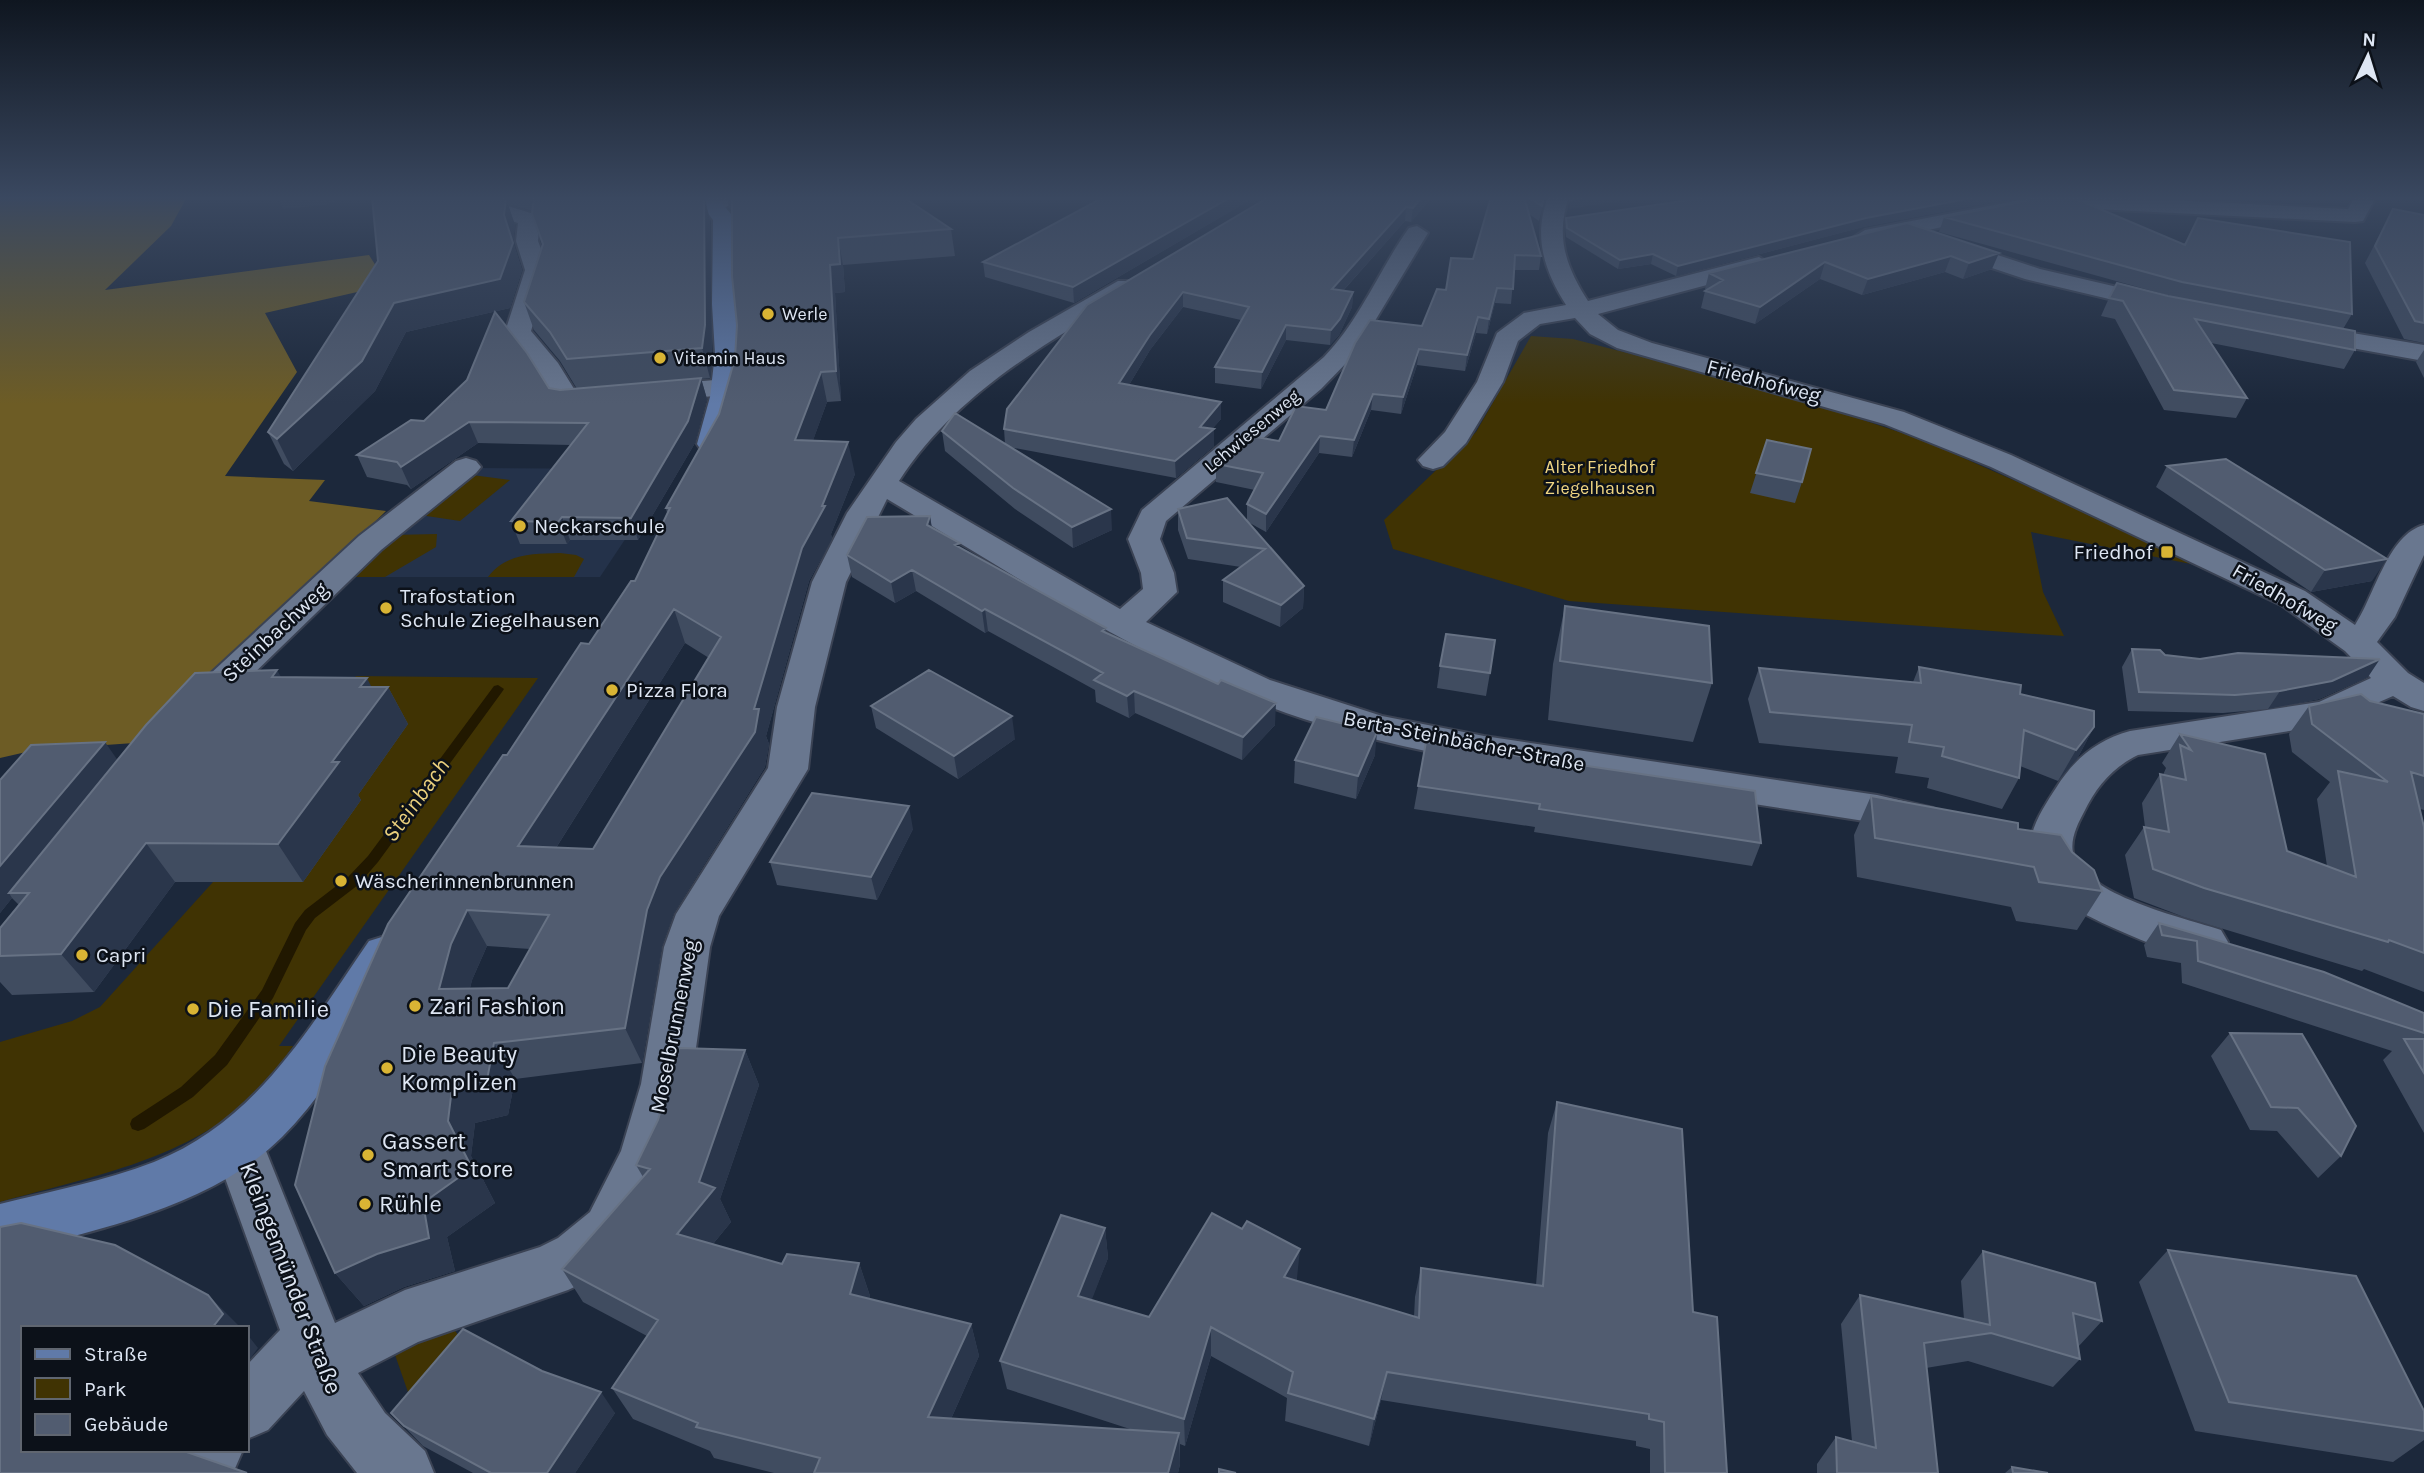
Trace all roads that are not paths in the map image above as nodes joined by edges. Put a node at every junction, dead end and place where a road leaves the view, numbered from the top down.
1 (535, 266) edge
2 (724, 266) edge
3 (1394, 266) edge
4 (1561, 266) edge
5 (1754, 266) edge
6 (2006, 266) edge
7 (1150, 271) edge
8 (1581, 310) junction
9 (2190, 310) edge
10 (2282, 328) edge
11 (2424, 354) edge
12 (726, 387) junction
13 (1433, 460) dead end
14 (701, 466) edge
15 (466, 467) dead end
16 (881, 483) junction
17 (2424, 535) edge
18 (2410, 579) edge
19 (1123, 624) junction
20 (2358, 643) junction
21 (2414, 690) edge
22 (170, 736) edge
23 (1955, 830) edge
24 (407, 922) edge
25 (2249, 955) edge
26 (238, 1142) junction
27 (0, 1230) edge
28 (316, 1349) junction
29 (248, 1408) edge
30 (210, 1452) edge
31 (194, 1473) edge
32 (404, 1473) edge

1 - 12 street
2 - 12 main road
3 - 19 street, Lehwiesenweg
4 - 8 street, Friedhofweg
5 - 8 street
6 - 9 street
7 - 16 street, Moselbrunnenweg
8 - 13 street
8 - 20 street, Friedhofweg
10 - 11 street
12 - 14 main road
15 - 22 street, Steinbachweg
16 - 19 street, Berta-Steinbächer-Straße
16 - 28 street, Moselbrunnenweg
17 - 18 street
18 - 20 street
19 - 23 street, Berta-Steinbächer-Straße
20 - 21 street, Friedhofweg
21 - 25 street, Friedhofweg
24 - 26 main road
26 - 27 main road
26 - 28 street, Kleingemünder Straße
28 - 29 street
28 - 32 street, Kleingemünder Straße
30 - 31 street

